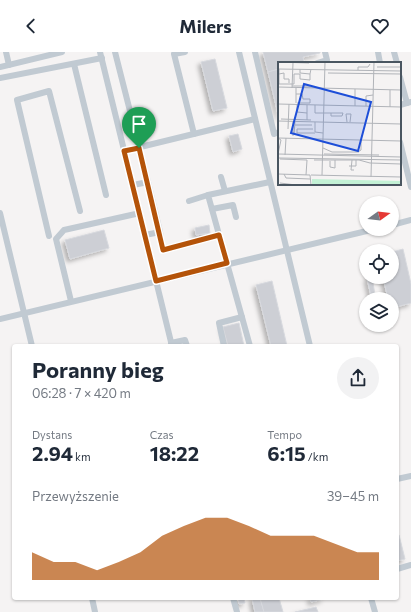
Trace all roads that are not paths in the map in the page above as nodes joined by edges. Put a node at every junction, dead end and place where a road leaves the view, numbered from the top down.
1 (6, 52) edge
2 (62, 52) edge
3 (115, 52) edge
4 (184, 52) edge
5 (239, 52) edge
6 (255, 52) edge
7 (326, 52) edge
8 (378, 52) edge
9 (394, 52) edge
10 (101, 55) edge
11 (320, 62) edge
12 (380, 62) edge
13 (397, 62) edge
14 (74, 64) junction
15 (9, 65) junction
16 (0, 67) edge
17 (0, 78) edge
18 (401, 81) edge
19 (406, 104) edge
20 (255, 119) junction
21 (278, 132) edge
22 (194, 134) junction
23 (401, 146) edge
24 (139, 148) junction
25 (124, 151) junction
26 (221, 177) dead end
27 (148, 182) junction
28 (270, 182) junction
29 (133, 185) junction
30 (411, 187) edge
31 (225, 191) junction
32 (106, 195) dead end
33 (208, 195) junction
34 (189, 201) dead end
35 (212, 209) junction
36 (80, 211) dead end
37 (0, 213) edge
38 (140, 213) junction
39 (236, 217) dead end
40 (411, 220) edge
41 (399, 223) edge
42 (160, 232) junction
43 (359, 233) edge
44 (145, 235) junction
45 (219, 235) junction
46 (50, 236) dead end
47 (286, 250) junction
48 (227, 263) junction
49 (156, 281) junction
50 (71, 302) junction
51 (24, 313) junction
52 (242, 317) junction
53 (0, 319) edge
54 (32, 344) edge
55 (172, 344) edge
56 (186, 344) edge
57 (224, 344) edge
58 (249, 344) edge
59 (310, 344) edge
60 (411, 476) edge
61 (399, 479) edge
62 (411, 565) edge
63 (399, 568) edge
64 (92, 600) edge
65 (234, 600) edge
66 (372, 600) edge
67 (95, 612) edge
68 (237, 612) edge
69 (375, 612) edge

1 - 15 lane
2 - 15 lane
3 - 24 lane
4 - 22 lane
5 - 20 lane
6 - 21 lane
7 - 11 lane
8 - 12 lane
9 - 13 lane
10 - 14 lane
10 - 25 lane
14 - 17 lane
14 - 32 lane
15 - 16 lane
18 - 19 lane
20 - 22 lane
20 - 28 lane
22 - 24 lane
23 - 30 lane
24 - 25 lane
24 - 27 lane
25 - 29 lane
26 - 31 lane
27 - 29 lane
27 - 42 lane
28 - 31 lane
28 - 47 lane
29 - 38 lane
31 - 33 lane
33 - 34 lane
33 - 35 lane
35 - 39 lane
35 - 45 lane
36 - 46 lane
37 - 51 lane
38 - 44 lane
38 - 50 lane
40 - 41 lane
42 - 44 lane
42 - 45 lane
43 - 47 lane
44 - 49 lane
45 - 48 lane
47 - 48 lane
47 - 59 lane
48 - 49 lane
48 - 52 lane
49 - 50 lane
49 - 55 lane
50 - 51 lane
51 - 53 lane
51 - 54 lane
52 - 57 lane
52 - 58 lane
55 - 56 lane
60 - 61 lane
62 - 63 lane
64 - 67 lane
65 - 68 lane
66 - 69 lane

